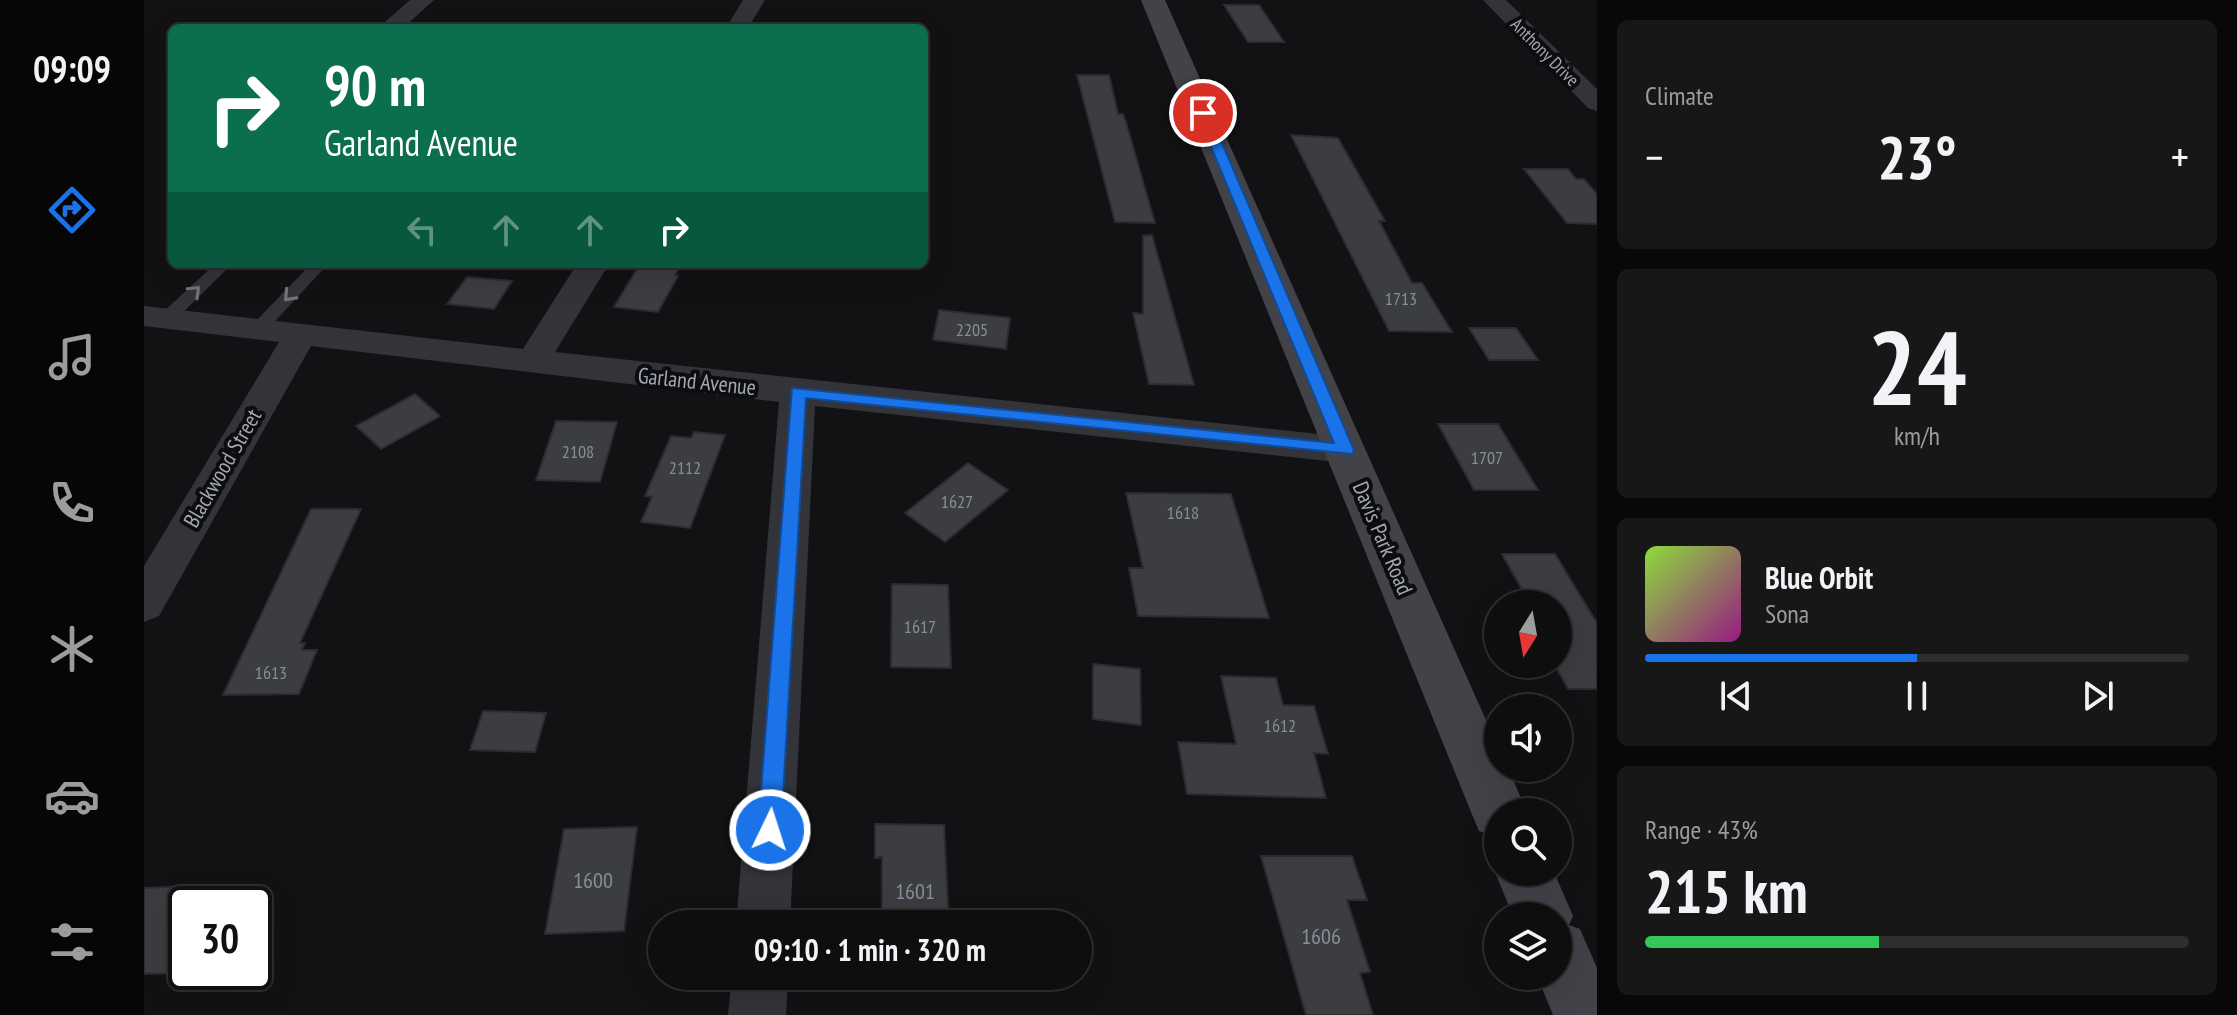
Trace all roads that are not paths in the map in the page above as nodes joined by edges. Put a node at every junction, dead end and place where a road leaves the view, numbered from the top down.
1 (423, 0) edge
2 (754, 0) edge
3 (1153, 0) edge
4 (1494, 0) edge
5 (1501, 0) edge
6 (394, 24) edge
7 (739, 24) edge
8 (1597, 103) edge
9 (219, 268) edge
10 (316, 268) edge
11 (591, 268) edge
12 (155, 317) edge
13 (259, 328) junction
14 (301, 333) junction
15 (532, 362) junction
16 (798, 392) junction
17 (1346, 450) junction
18 (144, 604) edge
19 (1493, 798) edge
20 (764, 910) edge
21 (1572, 984) edge
22 (759, 990) edge
23 (757, 1015) edge
24 (1585, 1015) edge

1 - 6 street
2 - 7 street
3 - 17 main road, Davis Park Road
4 - 5 street
4 - 8 street, Anthony Drive
12 -> 9 lane
10 -> 13 lane
11 - 15 street
12 - 13 street, Garland Avenue
13 - 14 street, Garland Avenue
14 - 15 street, Garland Avenue
14 - 18 street, Blackwood Street
15 - 16 street, Garland Avenue
16 - 17 street, Garland Avenue
16 - 20 street
17 - 19 main road, Davis Park Road
21 - 24 main road
22 - 23 street

